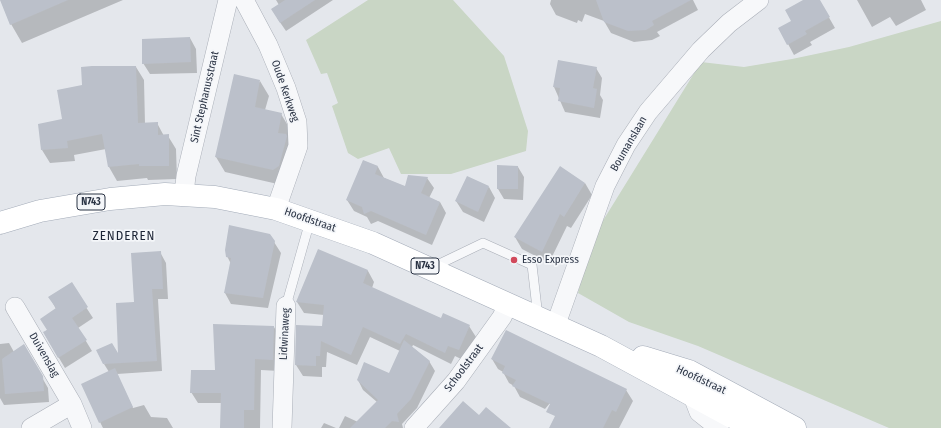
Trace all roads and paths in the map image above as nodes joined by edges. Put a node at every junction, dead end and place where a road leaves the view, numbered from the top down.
1 (228, 0) edge
2 (244, 0) edge
3 (759, 0) edge
4 (184, 194) junction
5 (276, 209) junction
6 (311, 220) junction
7 (0, 223) edge
8 (430, 269) junction
9 (508, 304) junction
10 (286, 306) joint
11 (15, 307) dead end
12 (547, 320) junction
13 (601, 346) junction
14 (692, 394) junction
15 (72, 404) junction
16 (701, 422) edge
17 (32, 428) edge
18 (82, 428) edge
19 (282, 428) edge
20 (414, 428) edge
21 (719, 428) edge
22 (769, 428) edge
23 (795, 428) edge

1 - 4 street, Sint Stephanusstraat
2 - 5 street, Oude Kerkweg
3 - 12 street, Boumanslaan
4 - 5 main road, Hoofdstraat / N743
4 - 7 main road, Hoofdstraat / N743
5 - 6 main road, Hoofdstraat / N743
6 - 8 main road, Hoofdstraat / N743
6 - 10 lane, Lidwinaweg
8 - 9 main road, Hoofdstraat / N743
8 - 12 lane
9 - 12 main road, Hoofdstraat / N743
9 - 20 street, Schoolstraat
10 - 19 street, Lidwinaweg
11 - 15 street, Duivenslag
12 - 13 main road, Hoofdstraat / N743
13 - 14 main road, Hoofdstraat / N743
13 - 23 main road, Hoofdstraat / N743
14 - 16 street, Hoofdstraat
14 - 22 main road, Hoofdstraat / N743
15 - 17 street
15 - 18 street, Duivenslag
16 - 21 street, Hoofdstraat

